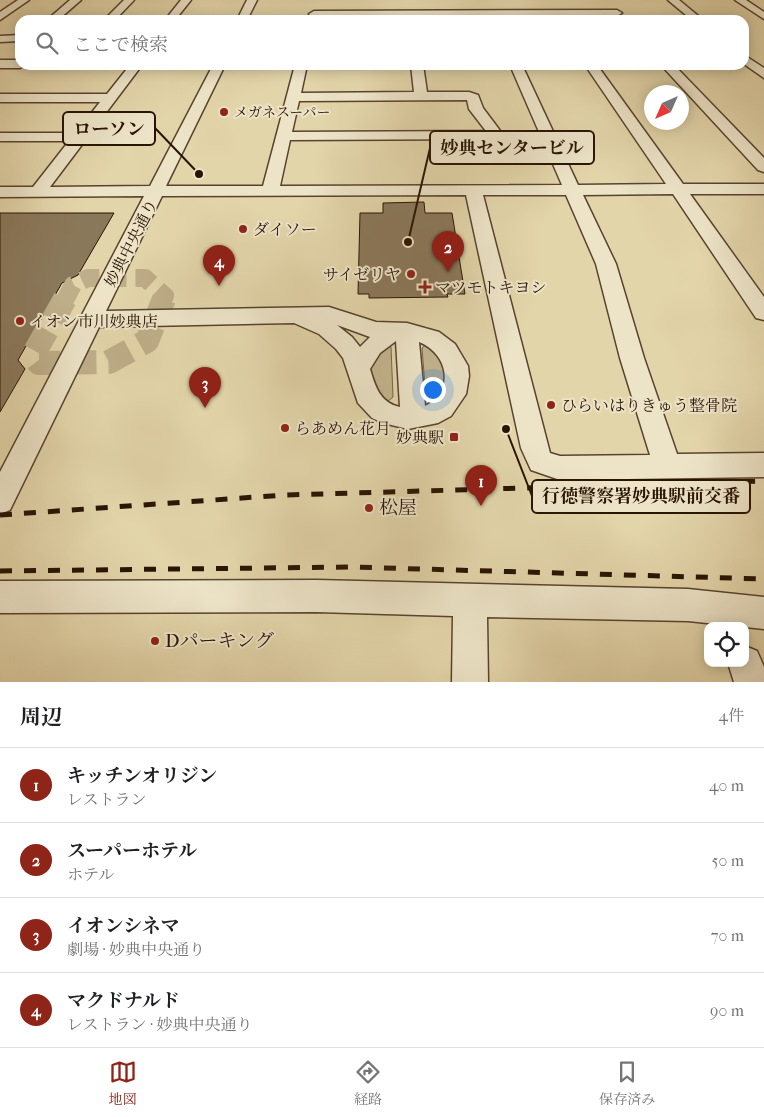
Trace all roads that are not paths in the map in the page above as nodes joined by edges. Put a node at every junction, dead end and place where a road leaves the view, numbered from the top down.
1 (24, 0) edge
2 (76, 0) edge
3 (129, 0) edge
4 (186, 0) edge
5 (252, 0) edge
6 (317, 0) edge
7 (605, 0) edge
8 (673, 0) edge
9 (740, 0) edge
10 (458, 1) dead end
11 (58, 15) edge
12 (114, 15) edge
13 (174, 15) edge
14 (244, 15) edge
15 (314, 15) edge
16 (478, 15) edge
17 (620, 15) edge
18 (692, 15) edge
19 (764, 16) edge
20 (0, 17) edge
21 (0, 38) edge
22 (15, 38) edge
23 (749, 60) edge
24 (749, 62) edge
25 (764, 62) edge
26 (0, 64) edge
27 (15, 64) edge
28 (132, 70) edge
29 (217, 70) edge
30 (300, 70) edge
31 (418, 70) edge
32 (518, 70) edge
33 (595, 70) edge
34 (672, 70) edge
35 (764, 74) edge
36 (421, 96) junction
37 (294, 97) junction
38 (0, 98) edge
39 (110, 98) junction
40 (284, 136) junction
41 (0, 137) edge
42 (80, 137) junction
43 (764, 167) edge
44 (572, 189) junction
45 (678, 189) junction
46 (764, 189) edge
47 (473, 190) junction
48 (38, 191) junction
49 (157, 191) junction
50 (270, 191) junction
51 (0, 192) edge
52 (764, 313) edge
53 (299, 317) junction
54 (93, 319) junction
55 (401, 331) junction
56 (358, 368) junction
57 (413, 418) junction
58 (764, 466) edge
59 (668, 468) junction
60 (7, 475) edge
61 (0, 501) edge
62 (0, 597) edge
63 (470, 600) junction
64 (764, 613) edge
65 (726, 618) edge
66 (746, 667) edge
67 (470, 682) edge
68 (752, 682) edge

1 - 20 street
2 - 11 street
3 - 12 street
4 - 13 street
5 - 14 street
6 - 15 street
7 - 17 street
8 - 18 street
9 - 19 street
10 - 16 street
21 - 22 street
23 - 25 street
24 - 35 street
26 - 27 street
28 - 39 street
29 - 49 street, 妙典中央通り
30 - 37 street
31 - 36 street
32 - 44 street
33 - 45 street
34 - 43 street
36 - 37 street
36 - 40 street
37 - 40 street
38 - 39 street
39 - 42 street
40 - 50 street
41 - 42 street
42 - 48 street
44 - 45 street
44 - 47 street
44 - 59 street
45 - 46 street
45 - 52 street
47 - 50 street
47 - 59 street
48 - 49 street
48 - 51 street
49 - 50 street
49 - 54 street, 妙典中央通り
53 - 54 street
53 - 55 street
53 - 56 street
54 - 60 street, 妙典中央通り
55 - 56 street
55 - 57 street
55 - 57 street
56 - 57 street
58 - 59 street
60 - 61 street, 妙典中央通り
62 - 63 street
63 - 65 street
63 - 67 street
64 - 65 street
66 - 68 street

